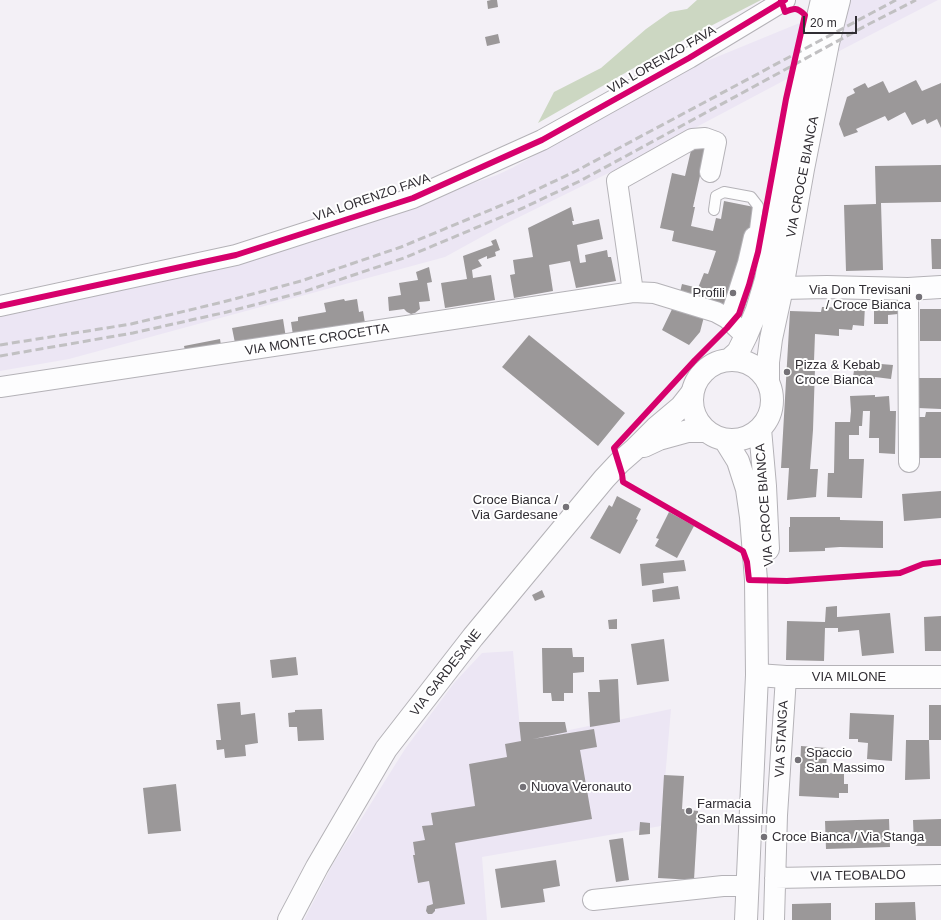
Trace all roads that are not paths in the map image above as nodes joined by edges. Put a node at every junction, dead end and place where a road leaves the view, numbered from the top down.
1 (785, 0) edge
2 (839, 0) edge
3 (816, 3) edge
4 (710, 172) dead end
5 (714, 210) dead end
6 (754, 237) joint
7 (941, 287) edge
8 (782, 288) junction
9 (908, 289) junction
10 (633, 292) junction
11 (0, 306) edge
12 (727, 318) junction
13 (746, 336) junction
14 (729, 360) junction
15 (768, 382) junction
16 (0, 388) edge
17 (692, 393) junction
18 (760, 429) junction
19 (716, 435) junction
20 (635, 449) junction
21 (909, 462) dead end
22 (757, 675) junction
23 (786, 677) junction
24 (941, 677) edge
25 (941, 875) edge
26 (775, 878) junction
27 (748, 886) junction
28 (593, 900) dead end
29 (289, 920) edge
30 (746, 920) edge
31 (774, 920) edge

1 - 11 street, VIA LORENZO FAVA
2 - 8 main road, VIA CROCE BIANCA
3 - 13 main road, VIA CROCE BIANCA
4 - 10 street
5 - 6 lane
6 - 12 street
7 - 9 main road
8 - 9 main road
8 - 15 main road, VIA CROCE BIANCA
9 - 21 street
10 - 12 street, VIA MONTE CROCETTA
10 - 16 street, VIA MONTE CROCETTA
12 - 13 street, VIA MONTE CROCETTA
13 - 14 main road, VIA CROCE BIANCA
14 - 15 main road
14 - 17 main road
15 - 18 main road, VIA CROCE BIANCA
17 - 19 main road, VIA CROCE BIANCA
17 - 20 main road, VIA GARDESANE
18 - 19 main road, VIA CROCE BIANCA
18 - 22 main road, VIA CROCE BIANCA
19 - 20 main road, VIA GARDESANE
19 - 22 main road, VIA CROCE BIANCA
20 - 29 main road, VIA GARDESANE
22 - 23 main road, VIA MILONE
22 - 27 main road
23 - 24 main road, VIA MILONE
23 - 26 street, VIA STANGA
25 - 26 street, VIA TEOBALDO
26 - 31 street, VIA STANGA
27 - 28 street
27 - 30 main road

